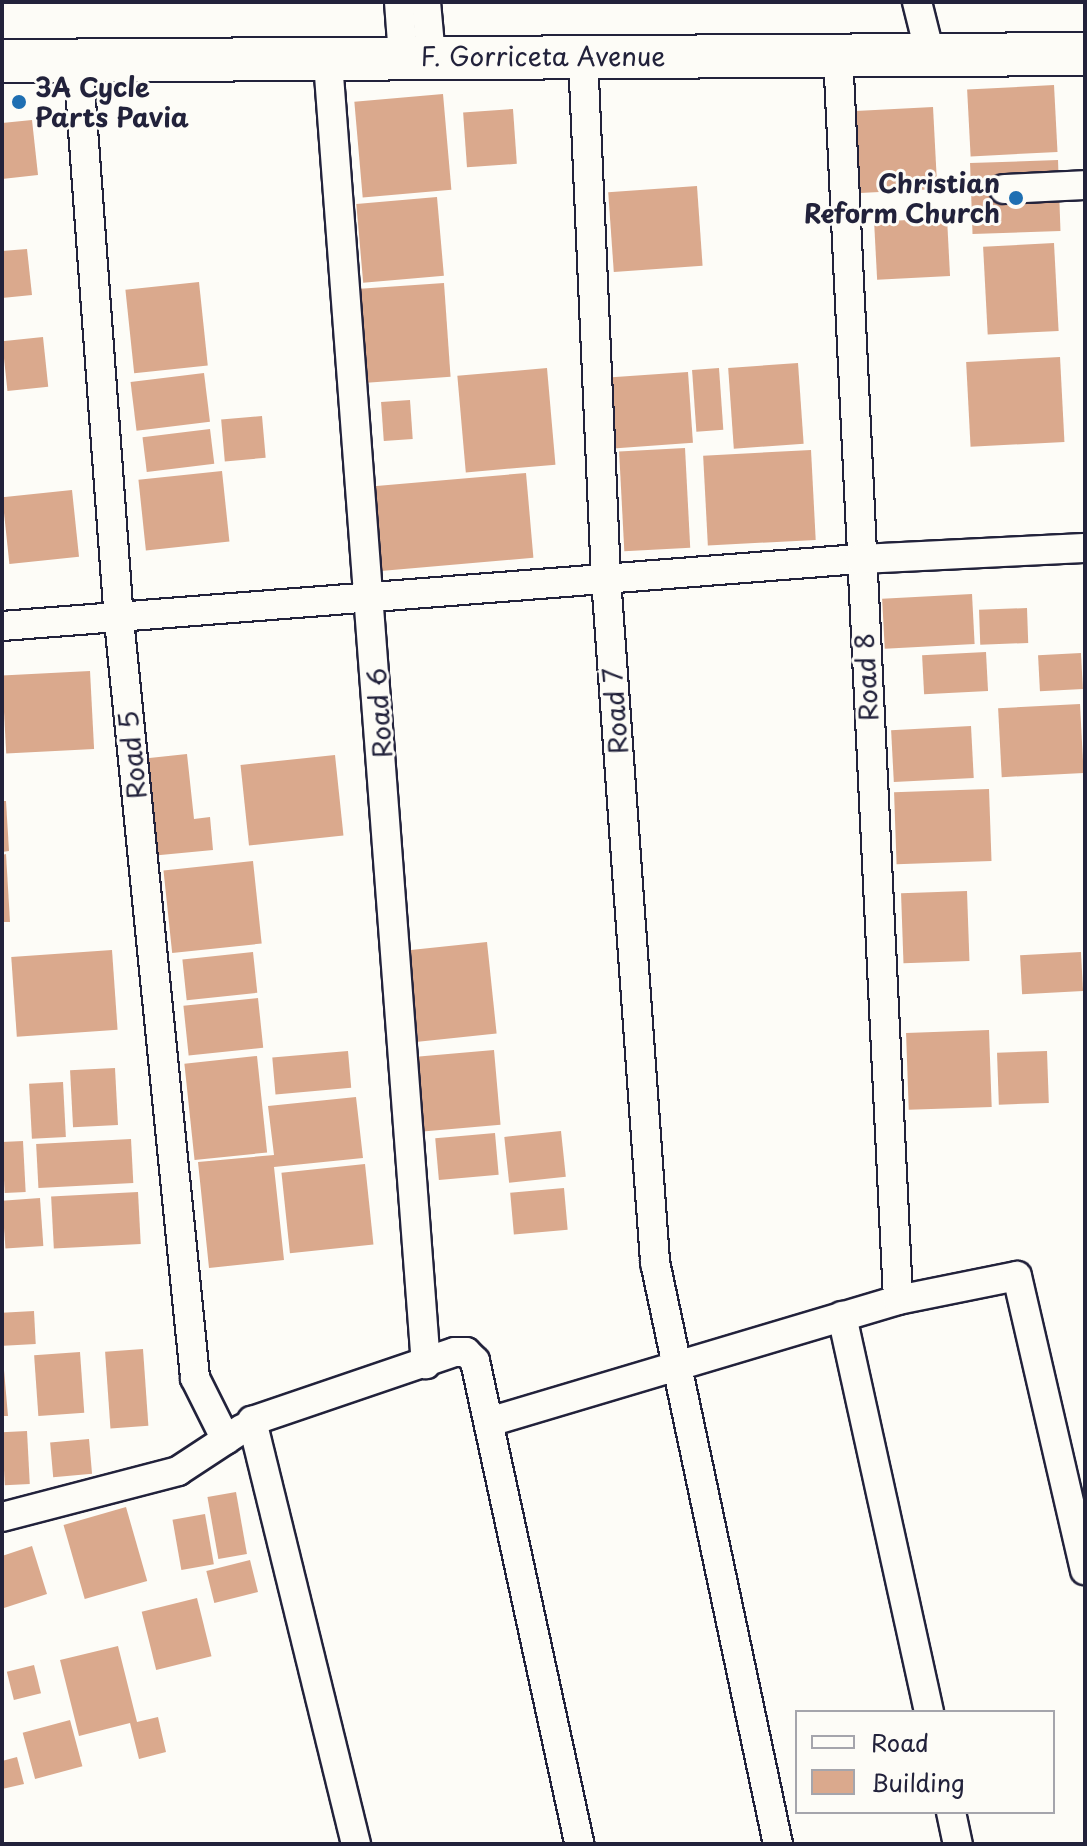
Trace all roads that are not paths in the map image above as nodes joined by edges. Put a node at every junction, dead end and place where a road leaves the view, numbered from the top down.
1 (399, 2) edge
2 (426, 2) edge
3 (917, 2) edge
4 (838, 54) junction
5 (930, 54) junction
6 (1085, 54) edge
7 (583, 56) junction
8 (417, 57) junction
9 (2, 61) edge
10 (78, 61) junction
11 (328, 62) junction
12 (1085, 185) edge
13 (1004, 189) dead end
14 (1085, 548) edge
15 (860, 559) junction
16 (606, 578) junction
17 (371, 596) junction
18 (119, 620) junction
19 (2, 626) edge
20 (898, 1300) junction
21 (842, 1316) junction
22 (678, 1362) junction
23 (426, 1364) junction
24 (252, 1421) junction
25 (489, 1422) junction
26 (226, 1440) junction
27 (2, 1517) edge
28 (1085, 1570) edge
29 (929, 1710) edge
30 (951, 1814) edge
31 (356, 1844) edge
32 (579, 1844) edge
33 (778, 1844) edge
34 (958, 1844) edge

1 - 8 street
2 - 8 street
3 - 5 street
4 - 5 main road, F. Gorriceta Avenue
4 - 7 main road, F. Gorriceta Avenue
4 - 15 street, Road 8
5 - 6 main road, F. Gorriceta Avenue
7 - 8 main road, F. Gorriceta Avenue
7 - 16 street, Road 7
8 - 11 main road, F. Gorriceta Avenue
9 - 10 main road, F. Gorriceta Avenue
10 - 11 main road, F. Gorriceta Avenue
10 - 18 street, Road 5
11 - 17 street, Road 6
12 - 13 street
14 - 15 street
15 - 16 street
15 - 20 street, Road 8
16 - 17 street
16 - 22 street, Road 7
17 - 18 street
17 - 23 street, Road 6
18 - 19 street
18 - 26 street, Road 5
20 - 21 street
20 - 28 street
21 - 22 street
21 - 29 street
22 - 25 street
22 - 33 street, Road 7
23 - 24 street
23 - 25 street
24 - 26 street
24 - 31 street
25 - 32 street
26 - 27 street
30 - 34 street

